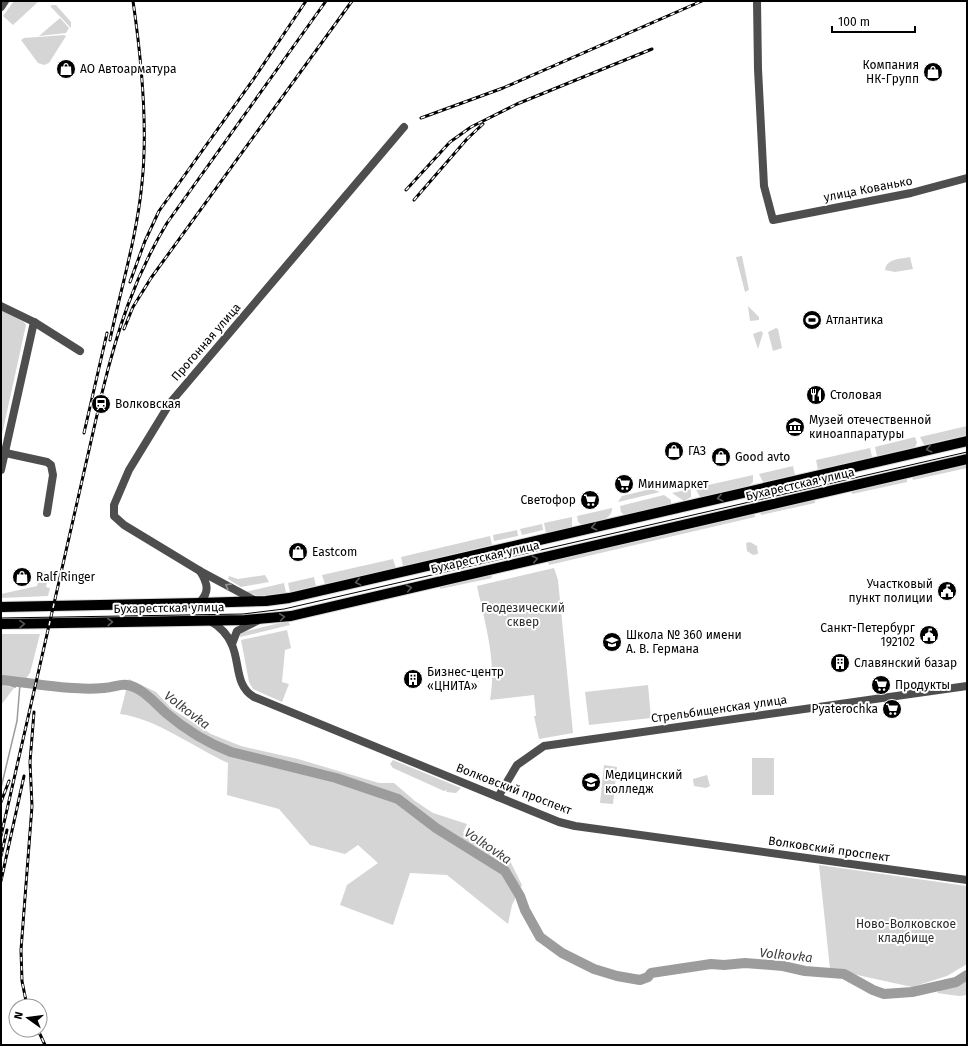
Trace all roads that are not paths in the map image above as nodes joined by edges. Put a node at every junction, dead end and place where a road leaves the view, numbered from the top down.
1 (6, 1) edge
2 (757, 1) edge
3 (1, 7) edge
4 (404, 127) dead end
5 (967, 178) edge
6 (1, 306) edge
7 (34, 322) junction
8 (80, 351) dead end
9 (967, 441) edge
10 (3, 453) edge
11 (967, 459) edge
12 (1, 470) edge
13 (47, 513) dead end
14 (200, 571) junction
15 (256, 601) junction
16 (199, 603) junction
17 (1, 607) edge
18 (209, 620) junction
19 (260, 620) junction
20 (1, 624) edge
21 (232, 644) junction
22 (967, 686) edge
23 (498, 797) junction
24 (967, 880) edge

1 - 3 street
2 - 5 street, улица Кованько
4 - 14 street, Прогонная улица
6 - 7 street
7 - 8 street
7 - 10 street
9 -> 15 main road, Бухарестская улица
10 - 12 street
10 - 13 street
19 -> 11 main road, Бухарестская улица
15 -> 14 street, Прогонная улица
14 - 16 street
15 - 16 main road, Бухарестская улица
16 - 17 main road, Бухарестская улица
18 - 19 main road, Бухарестская улица
20 -> 18 main road, Бухарестская улица
18 - 21 street, Волковский проспект
19 - 21 street
21 - 23 street, Волковский проспект
22 - 23 street, Стрельбищенская улица
23 - 24 street, Волковский проспект

